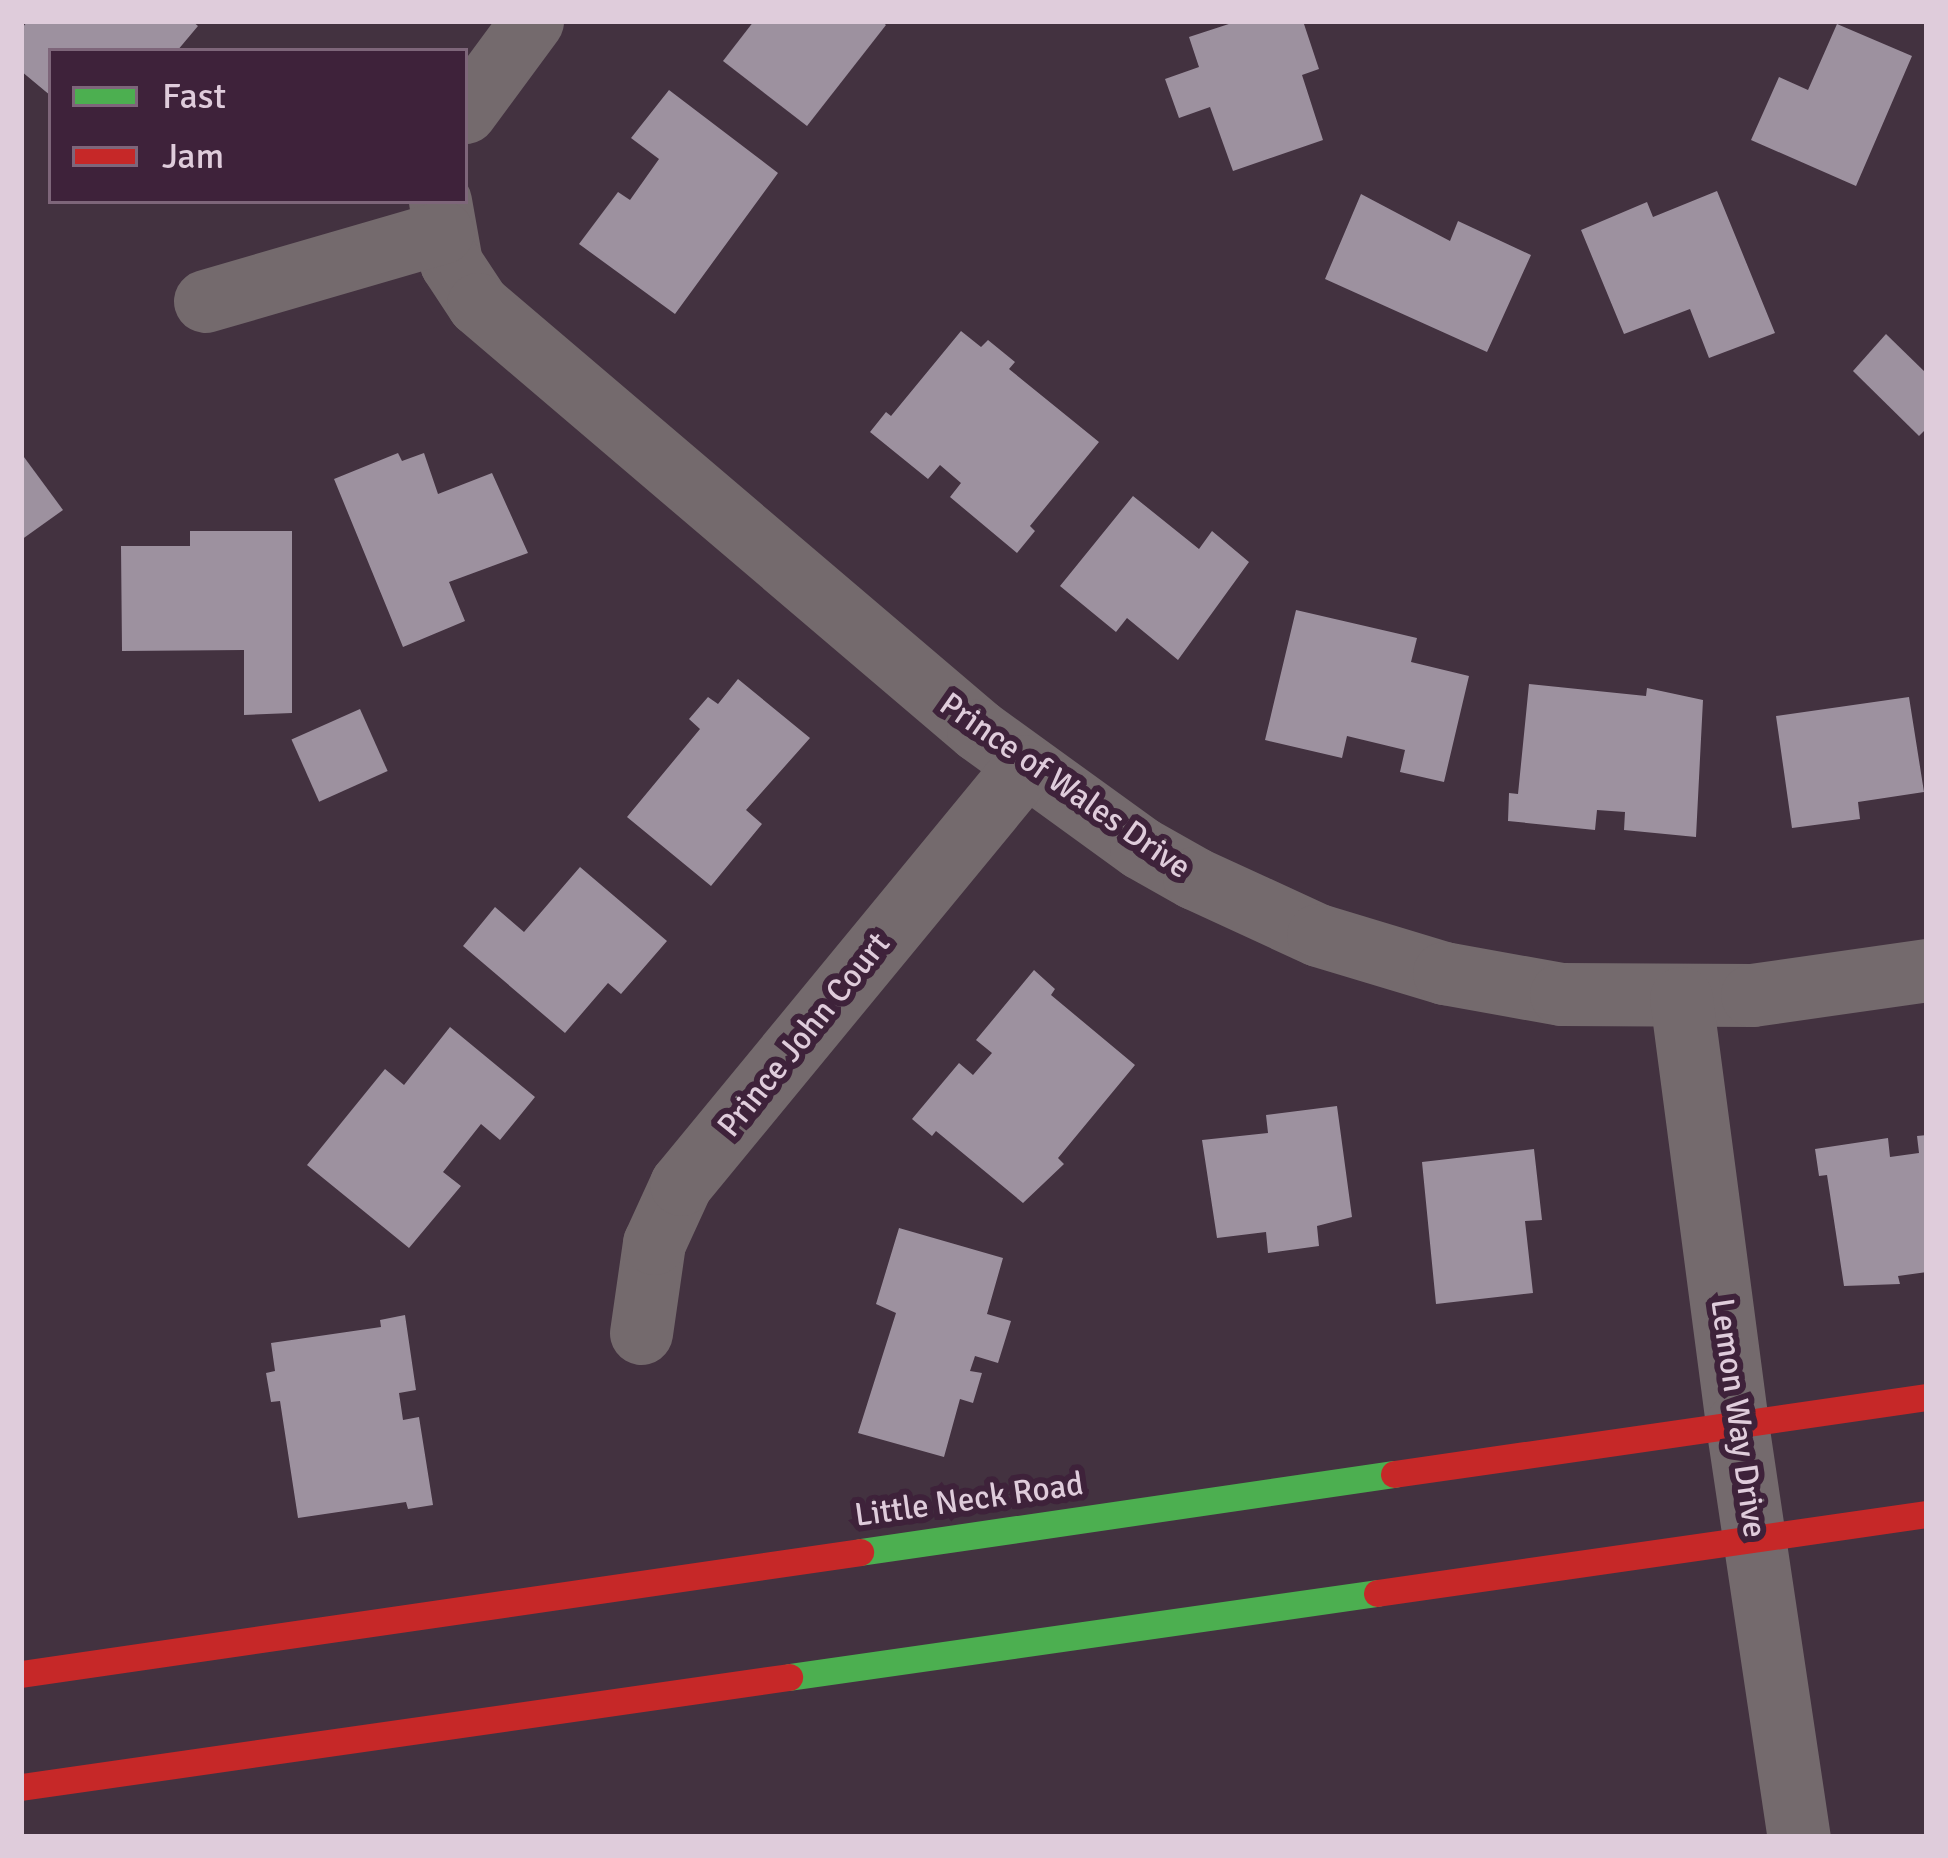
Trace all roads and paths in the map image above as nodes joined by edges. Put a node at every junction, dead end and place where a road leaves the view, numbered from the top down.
1 (532, 21) edge
2 (468, 108) edge
3 (441, 217) edge
4 (205, 301) dead end
5 (1025, 766) junction
6 (1927, 970) edge
7 (1681, 998) junction
8 (641, 1334) dead end
9 (1927, 1397) edge
10 (1736, 1424) junction
11 (1927, 1514) edge
12 (1755, 1538) junction
13 (21, 1674) edge
14 (21, 1787) edge
15 (1799, 1837) edge

1 - 2 street
3 - 4 street
3 - 5 street, Prince of Wales Drive
5 - 7 street, Prince of Wales Drive
5 - 8 street, Prince John Court
6 - 7 street, Prince of Wales Drive
7 - 10 street, Lemon Way Drive
9 - 10 street, Little Neck Road
10 - 12 street, Lemon Way Drive
10 - 13 street, Little Neck Road
11 - 12 street
12 - 14 street
12 - 15 street, Lemon Way Drive

